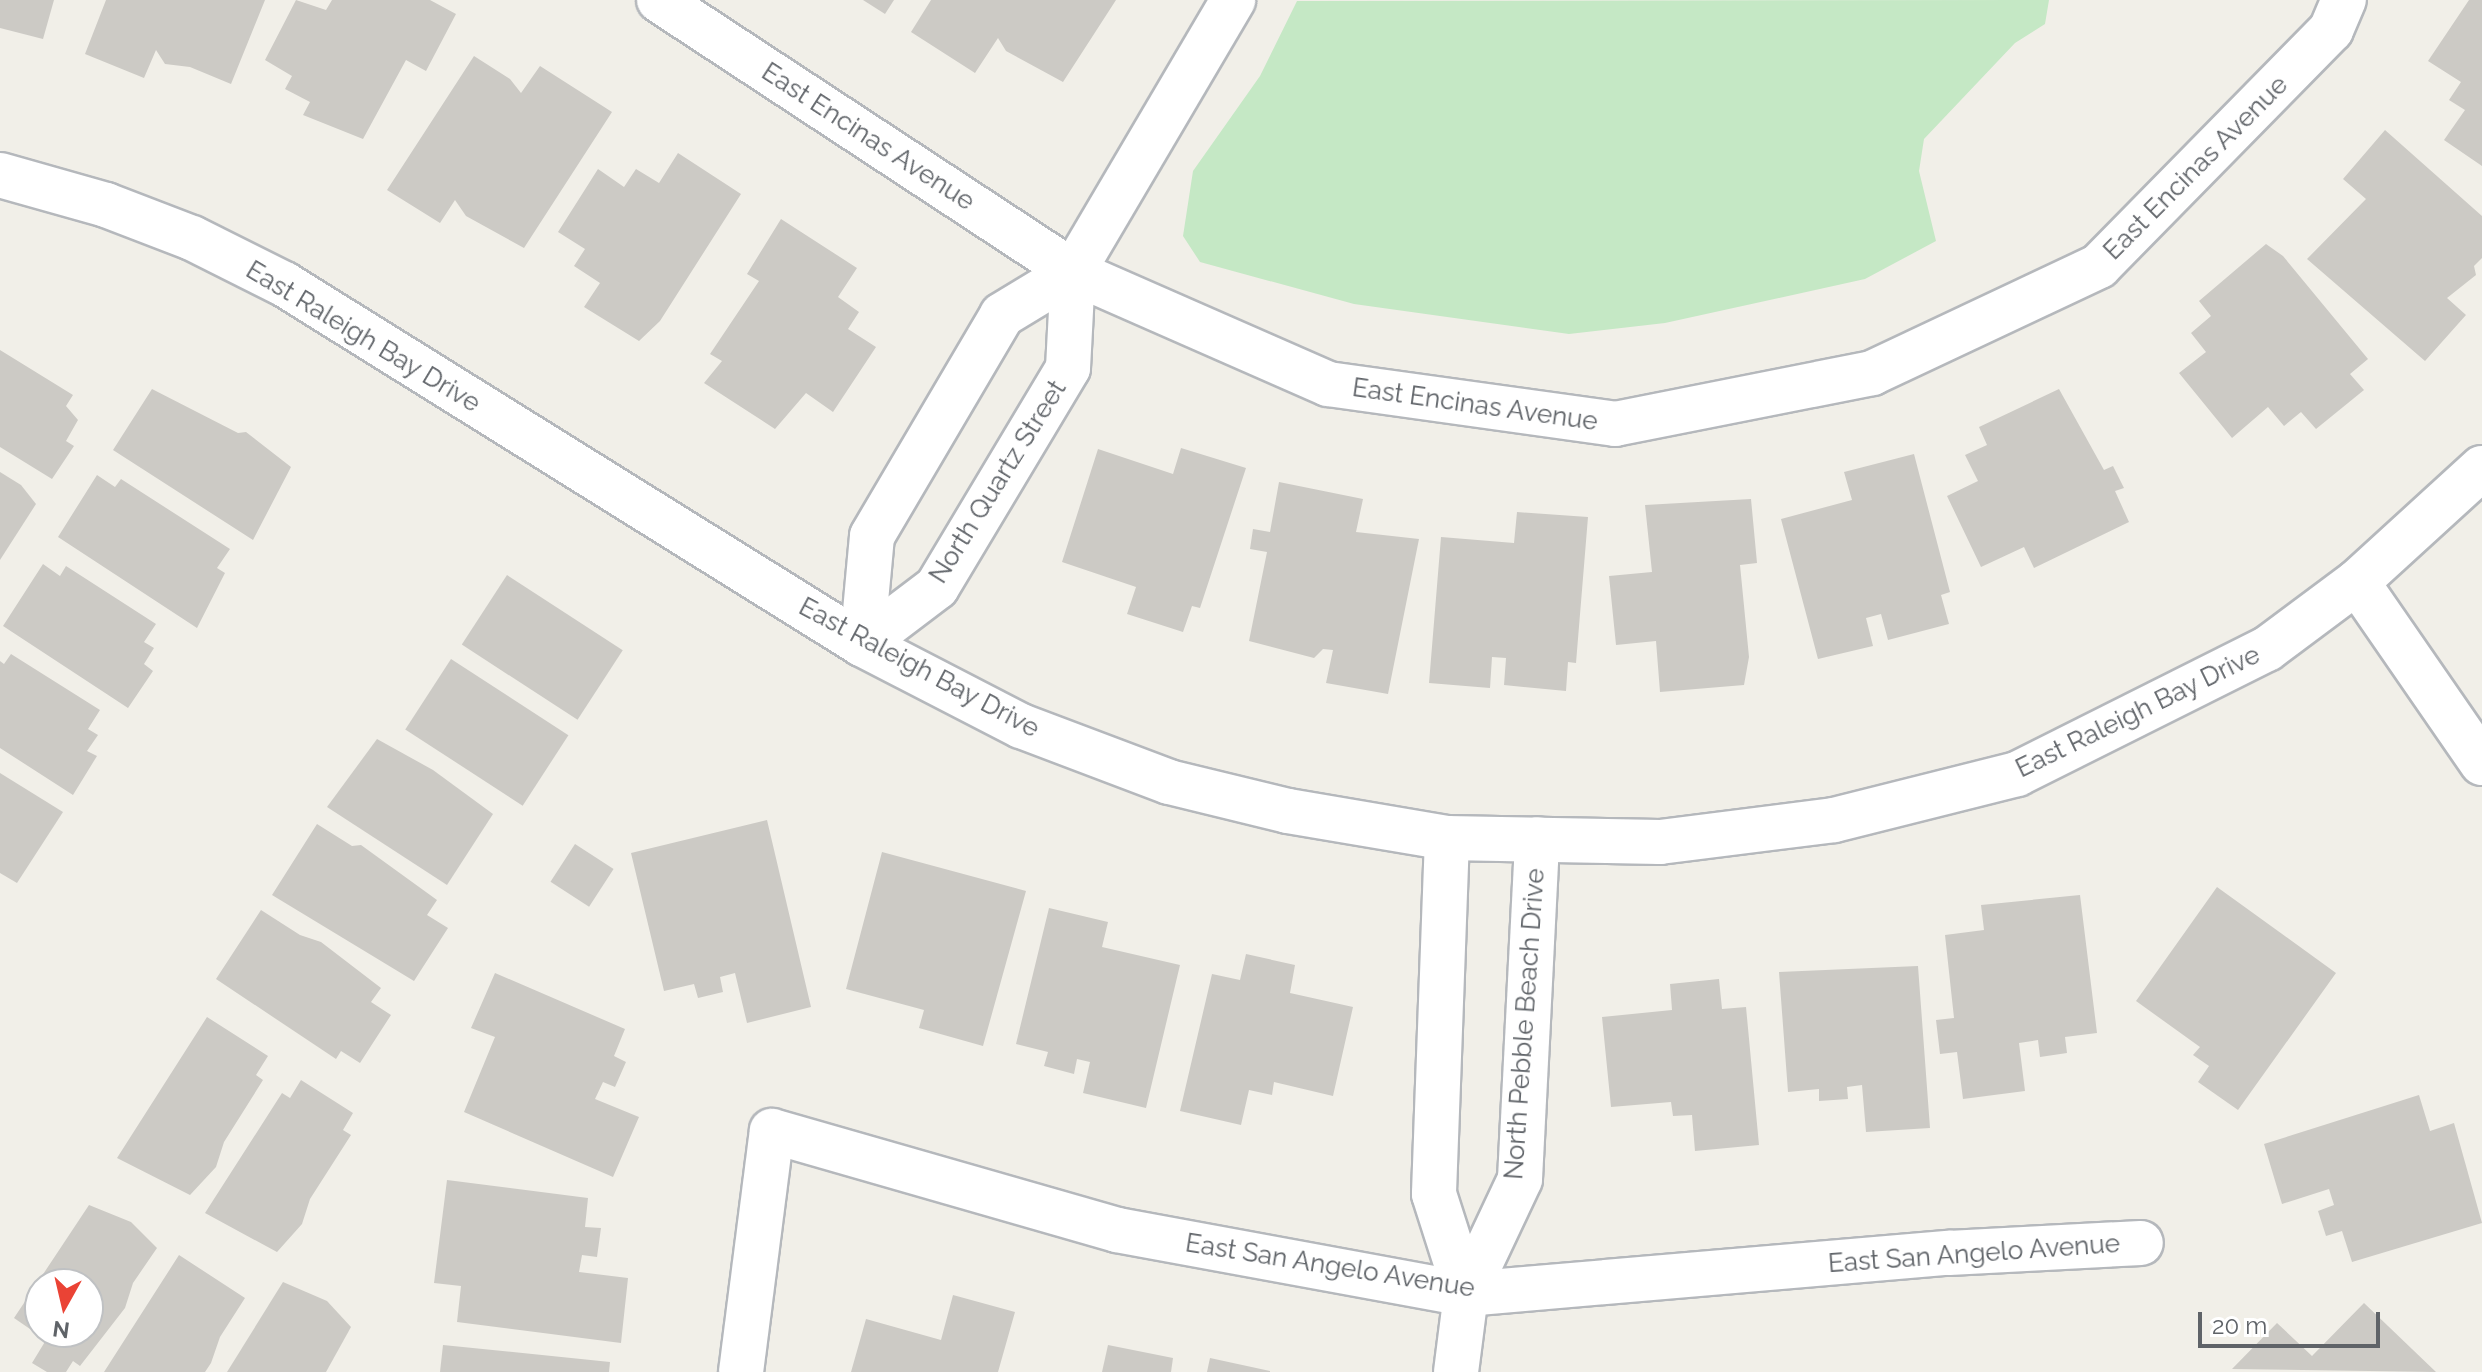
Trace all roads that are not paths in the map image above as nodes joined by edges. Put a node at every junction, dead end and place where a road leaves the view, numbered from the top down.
1 (659, 0) edge
2 (1233, 0) edge
3 (2344, 0) edge
4 (0, 175) edge
5 (1073, 272) junction
6 (2482, 468) edge
7 (2357, 582) junction
8 (862, 644) junction
9 (2482, 763) edge
10 (1447, 838) junction
11 (1537, 839) junction
12 (2141, 1243) dead end
13 (1466, 1294) junction
14 (741, 1372) edge
15 (1456, 1372) edge

1 - 5 street, East Encinas Avenue
2 - 5 street, North Quartz Street
3 - 5 street, East Encinas Avenue
4 - 8 street, East Raleigh Bay Drive
5 - 8 street, North Quartz Street
5 - 8 street, North Quartz Street
6 - 7 street, East Raleigh Bay Drive
7 - 9 street
7 - 11 street, East Raleigh Bay Drive
8 - 10 street, East Raleigh Bay Drive
10 - 11 street, East Raleigh Bay Drive
10 - 13 street, North Pebble Beach Drive
11 - 13 street, North Pebble Beach Drive
12 - 13 street, East San Angelo Avenue
13 - 14 street, East San Angelo Avenue
13 - 15 street, North Pebble Beach Drive

